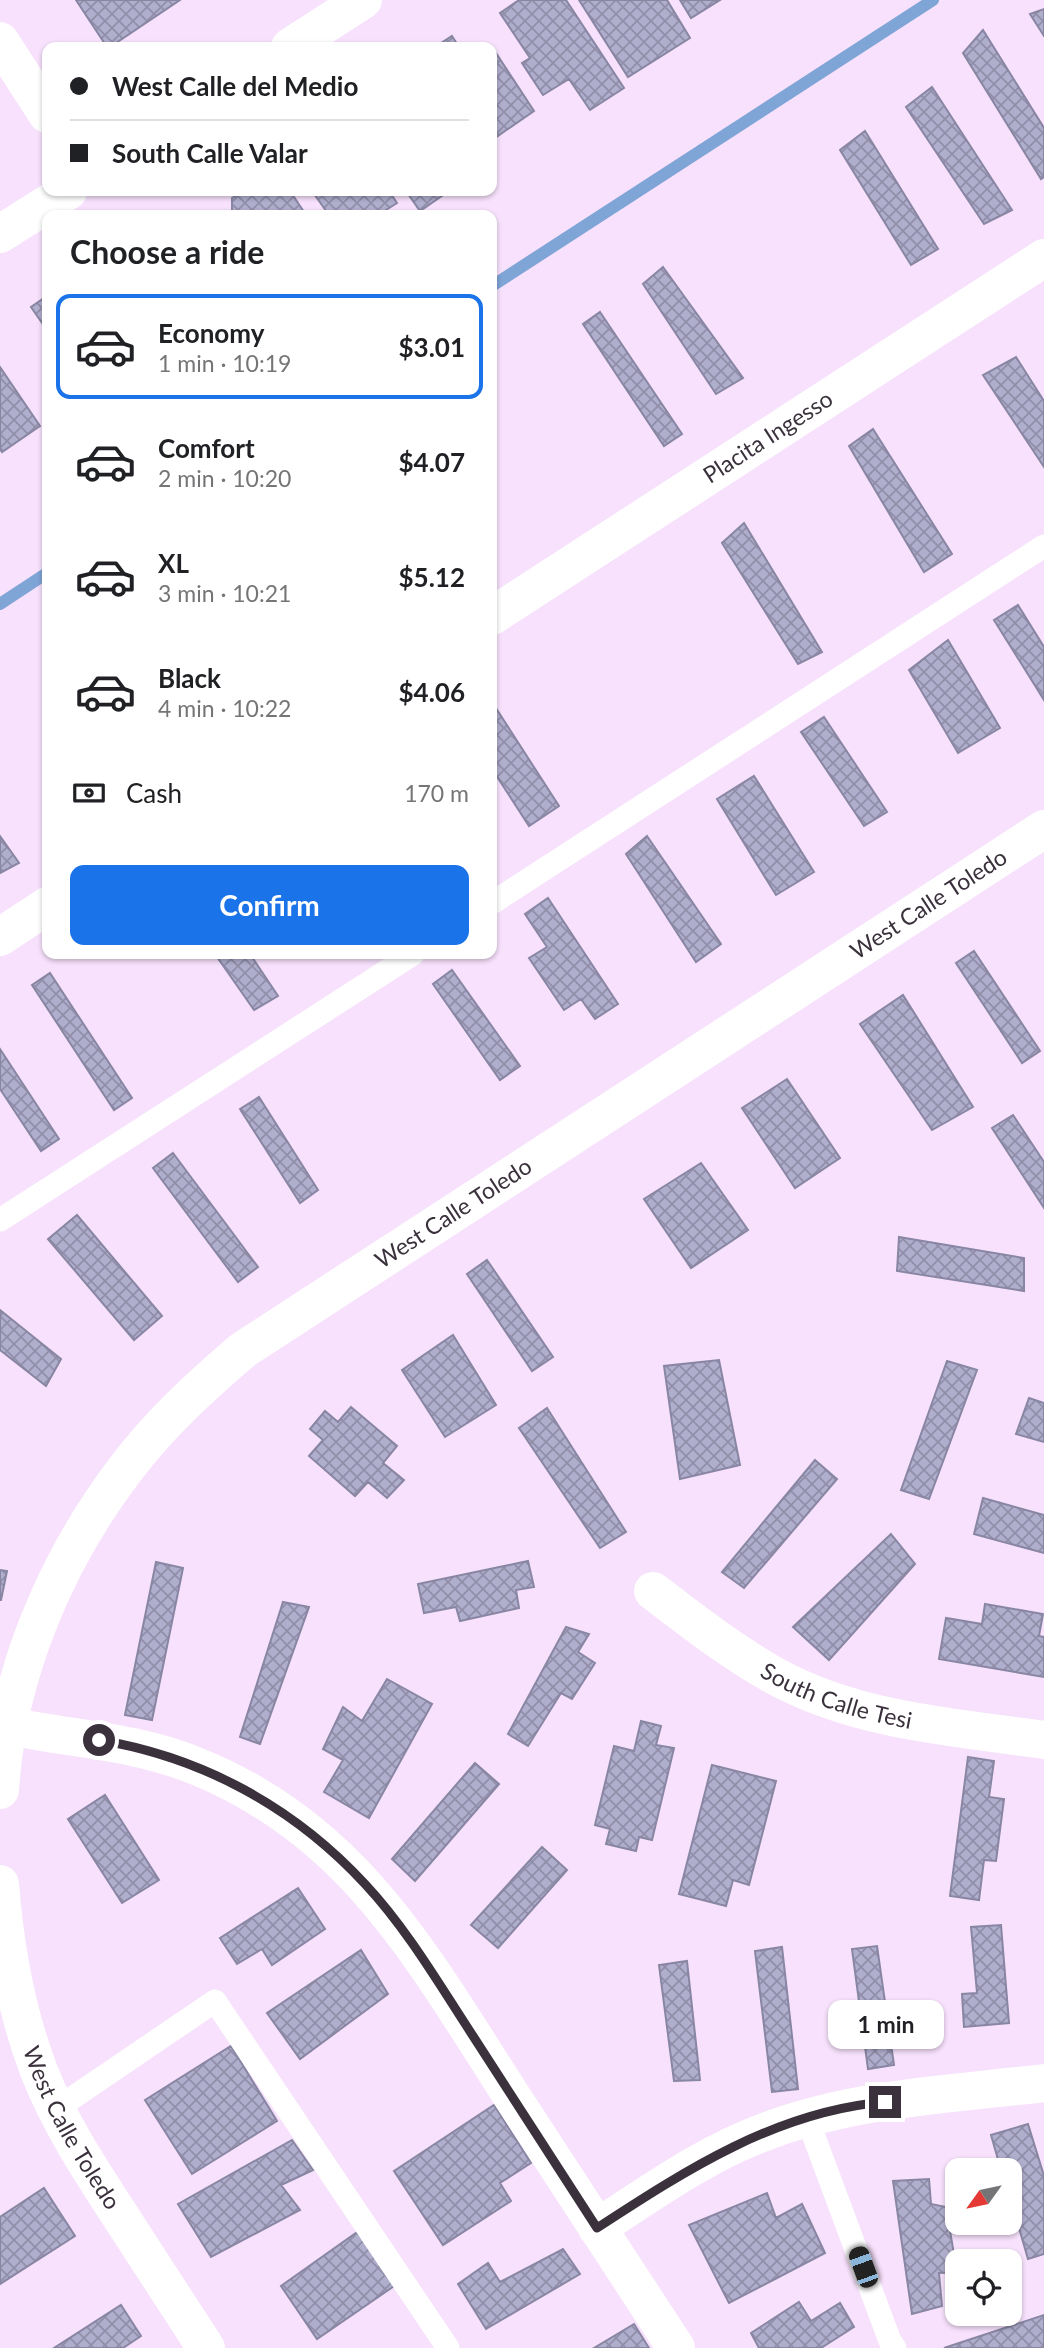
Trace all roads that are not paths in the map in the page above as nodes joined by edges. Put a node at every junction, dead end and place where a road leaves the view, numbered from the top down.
1 (363, 0) edge
2 (0, 41) edge
3 (298, 42) edge
4 (42, 106) edge
5 (60, 196) edge
6 (0, 234) edge
7 (1044, 258) edge
8 (1044, 546) edge
9 (497, 613) edge
10 (1044, 829) edge
11 (497, 900) edge
12 (42, 909) edge
13 (0, 937) edge
14 (404, 959) edge
15 (0, 1220) edge
16 (653, 1591) dead end
17 (4, 1725) edge
18 (1044, 1740) edge
19 (0, 1790) edge
20 (0, 1884) edge
21 (1044, 2083) edge
22 (56, 2109) junction
23 (807, 2118) junction
24 (597, 2228) junction
25 (206, 2348) edge
26 (448, 2348) edge
27 (676, 2348) edge
28 (895, 2348) edge

1 - 3 street
2 - 4 street
5 - 6 street
7 - 9 street, Placita Ingesso
8 - 11 lane
10 - 17 street, West Calle Toledo
12 - 13 street
14 - 15 lane
16 - 18 street, South Calle Tesi
17 - 19 street, West Calle Toledo
17 - 24 street
20 - 22 street, West Calle Toledo
21 - 23 street
22 - 25 street, West Calle Toledo
22 - 26 lane
23 - 24 street
23 - 28 lane
24 - 27 street

